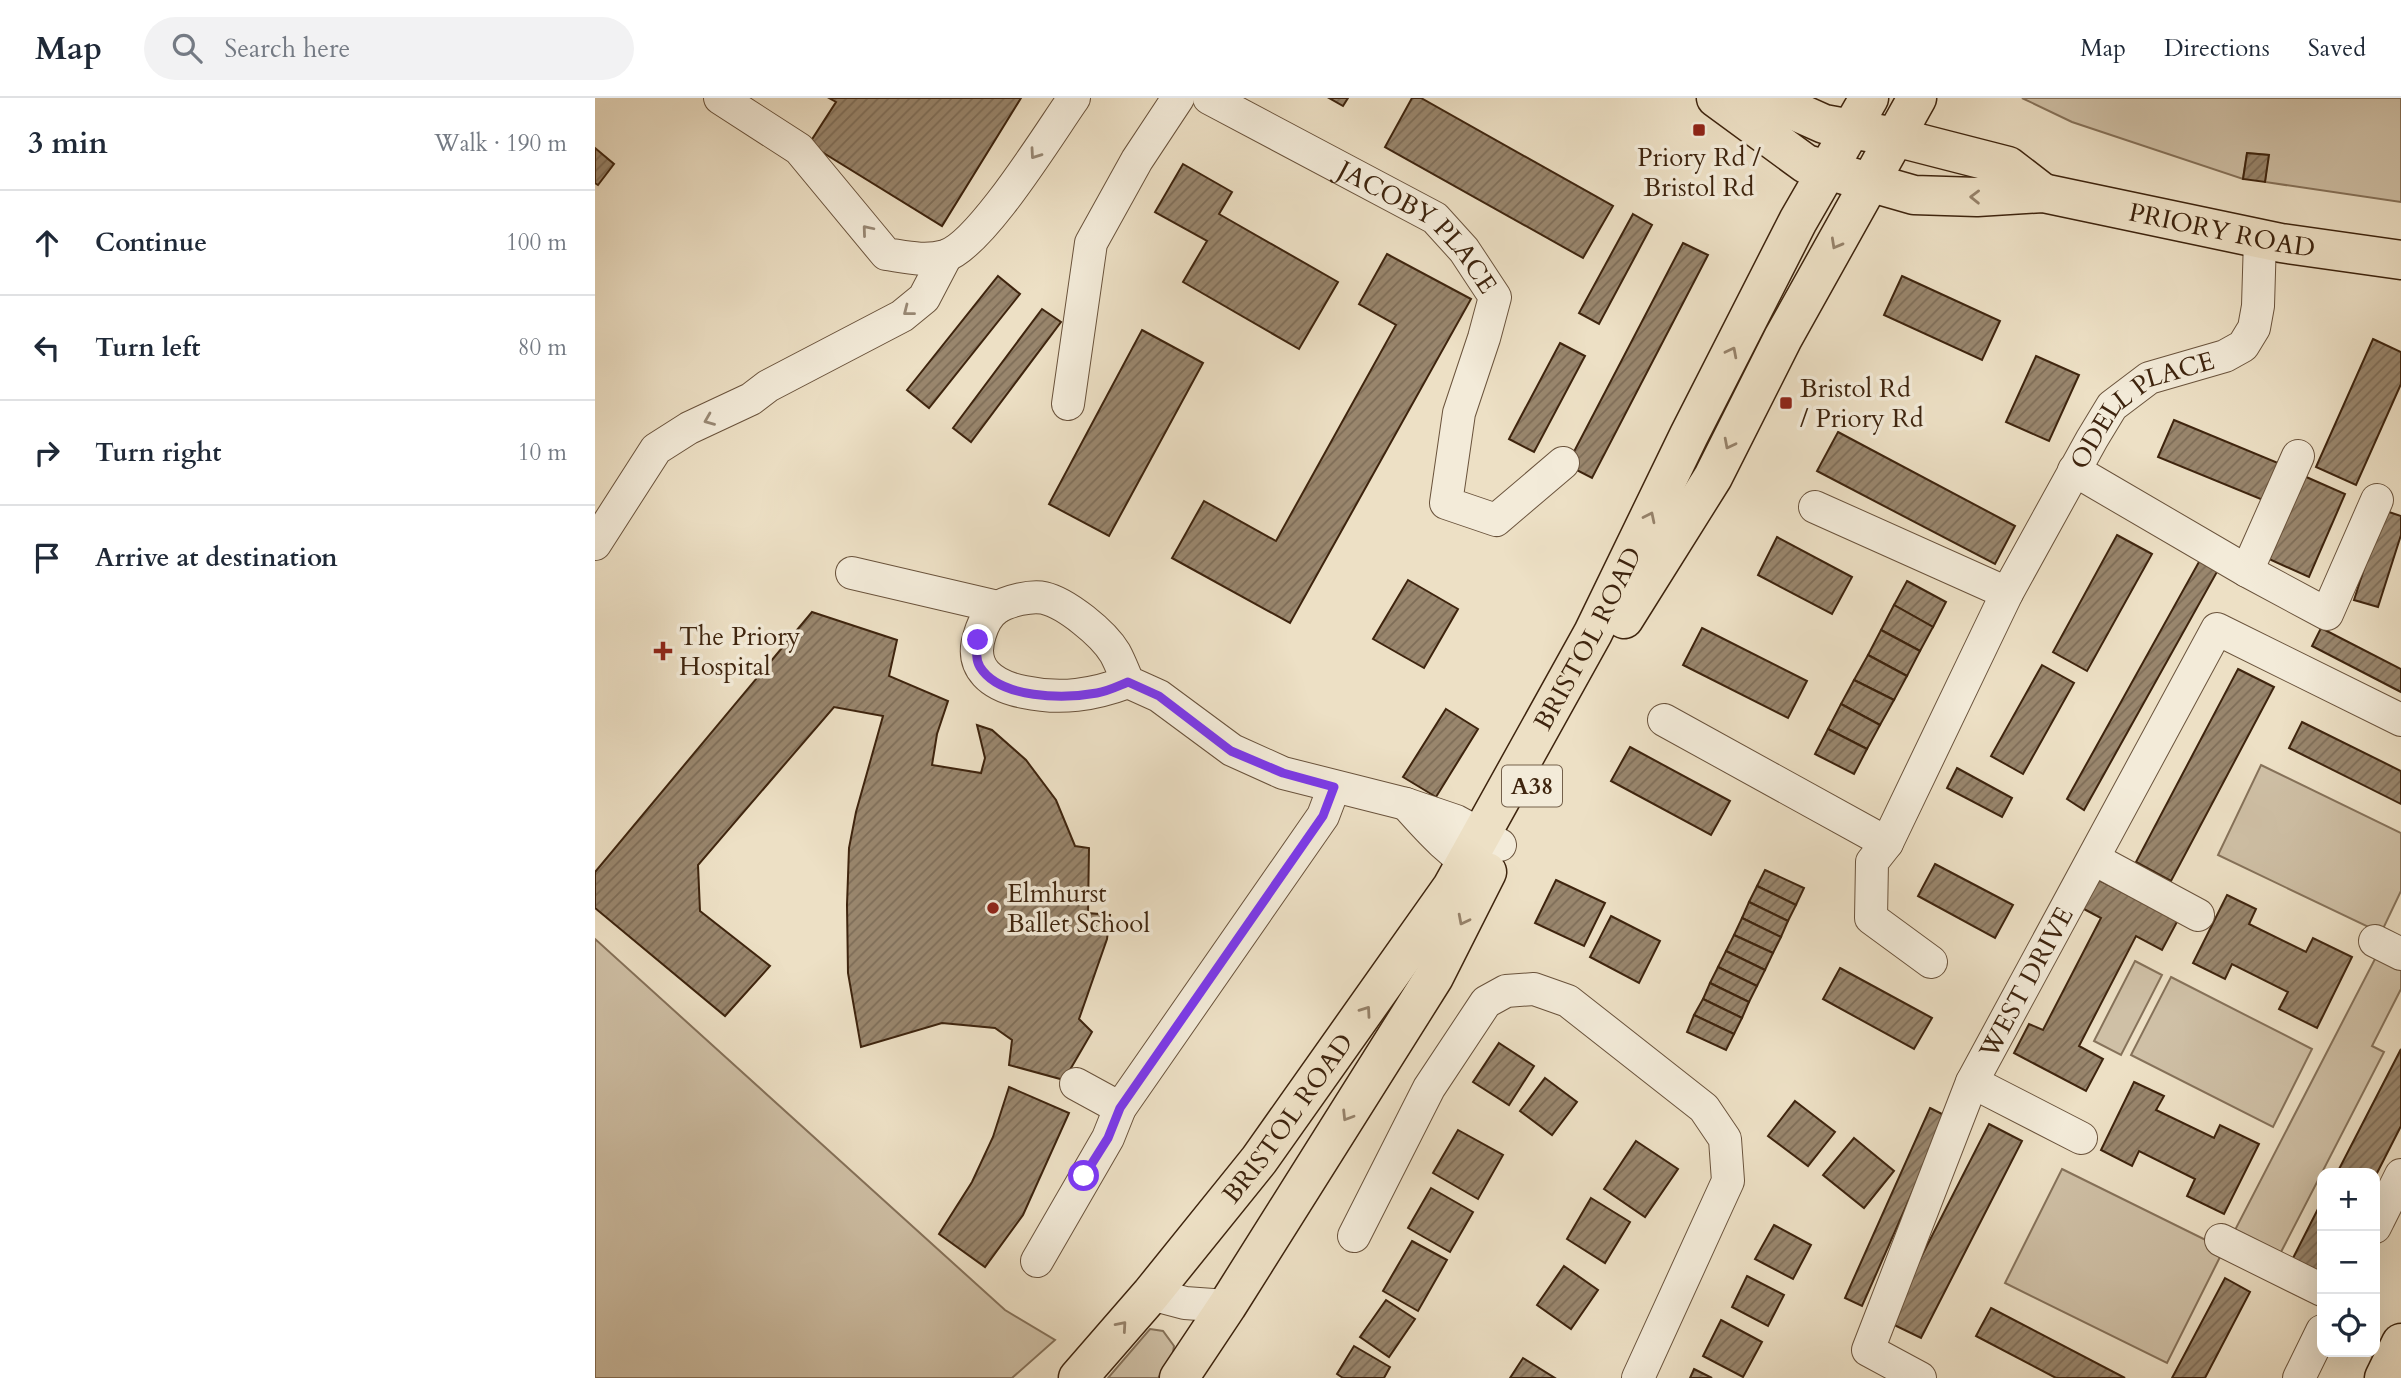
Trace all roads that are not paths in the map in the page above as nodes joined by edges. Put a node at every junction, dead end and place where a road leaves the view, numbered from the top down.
1 (720, 98) edge
2 (1074, 98) edge
3 (1178, 98) edge
4 (1209, 98) edge
5 (1716, 98) edge
6 (1766, 98) edge
7 (1869, 98) edge
8 (1917, 98) edge
9 (1850, 131) junction
10 (1895, 137) junction
11 (1826, 170) junction
12 (1869, 184) junction
13 (2043, 193) junction
14 (2260, 239) junction
15 (946, 256) junction
16 (2401, 260) edge
17 (1068, 404) dead end
18 (2298, 456) dead end
19 (1563, 463) dead end
20 (2074, 470) junction
21 (2377, 500) dead end
22 (1815, 507) dead end
23 (595, 544) edge
24 (2247, 572) junction
25 (852, 573) dead end
26 (2007, 593) junction
27 (998, 607) junction
28 (1128, 682) junction
29 (1664, 720) dead end
30 (2401, 720) edge
31 (1334, 787) junction
32 (1879, 853) junction
33 (1484, 854) junction
34 (2094, 859) junction
35 (2198, 915) dead end
36 (1931, 962) dead end
37 (1972, 1082) junction
38 (1076, 1084) dead end
39 (1120, 1108) junction
40 (2081, 1138) dead end
41 (2401, 1175) edge
42 (2380, 1217) edge
43 (1354, 1236) dead end
44 (2221, 1240) dead end
45 (1037, 1261) dead end
46 (2317, 1288) edge
47 (1151, 1294) junction
48 (1227, 1306) junction
49 (2317, 1341) edge
50 (2401, 1343) edge
51 (1078, 1378) edge
52 (1178, 1378) edge
53 (1638, 1378) edge
54 (1920, 1378) edge
55 (2299, 1378) edge
56 (2384, 1378) edge

15 -> 1 street
2 -> 15 street
3 - 17 street
4 - 19 street, JACOBY PLACE
5 - 11 main road, PRIORY ROAD
6 - 9 main road, PRIORY ROAD
7 - 9 main road, BRISTOL ROAD / A38
8 - 10 main road, BRISTOL ROAD / A38
9 - 10 main road, PRIORY ROAD
9 - 11 main road, BRISTOL ROAD / A38
10 - 12 main road, BRISTOL ROAD / A38
10 - 13 main road, PRIORY ROAD
11 - 12 main road, PRIORY ROAD
33 -> 11 main road, BRISTOL ROAD / A38
13 -> 12 main road, PRIORY ROAD
12 -> 33 main road, BRISTOL ROAD / A38
13 - 14 main road, PRIORY ROAD
14 - 16 main road, PRIORY ROAD
14 - 20 street, ODELL PLACE
15 -> 23 street
18 - 24 street
20 - 24 street
20 - 26 street, ODELL PLACE
21 - 24 street
22 - 26 street
25 - 27 street
26 - 32 street, ODELL PLACE
27 - 28 street
27 - 28 street
28 - 31 street
29 - 32 street
30 - 34 street, WEST DRIVE
31 - 33 street
31 - 39 street
32 - 36 street
47 -> 33 main road, BRISTOL ROAD / A38
33 -> 48 main road, BRISTOL ROAD / A38
34 - 35 street
34 - 37 street, WEST DRIVE
37 - 40 street
37 - 54 street, WEST DRIVE
38 - 39 street
39 - 45 street
41 - 42 street
43 - 53 street
44 - 46 street
47 - 48 street
51 -> 47 main road, BRISTOL ROAD / A38
48 - 52 main road, BRISTOL ROAD / A38
49 - 55 street
50 - 56 main road

